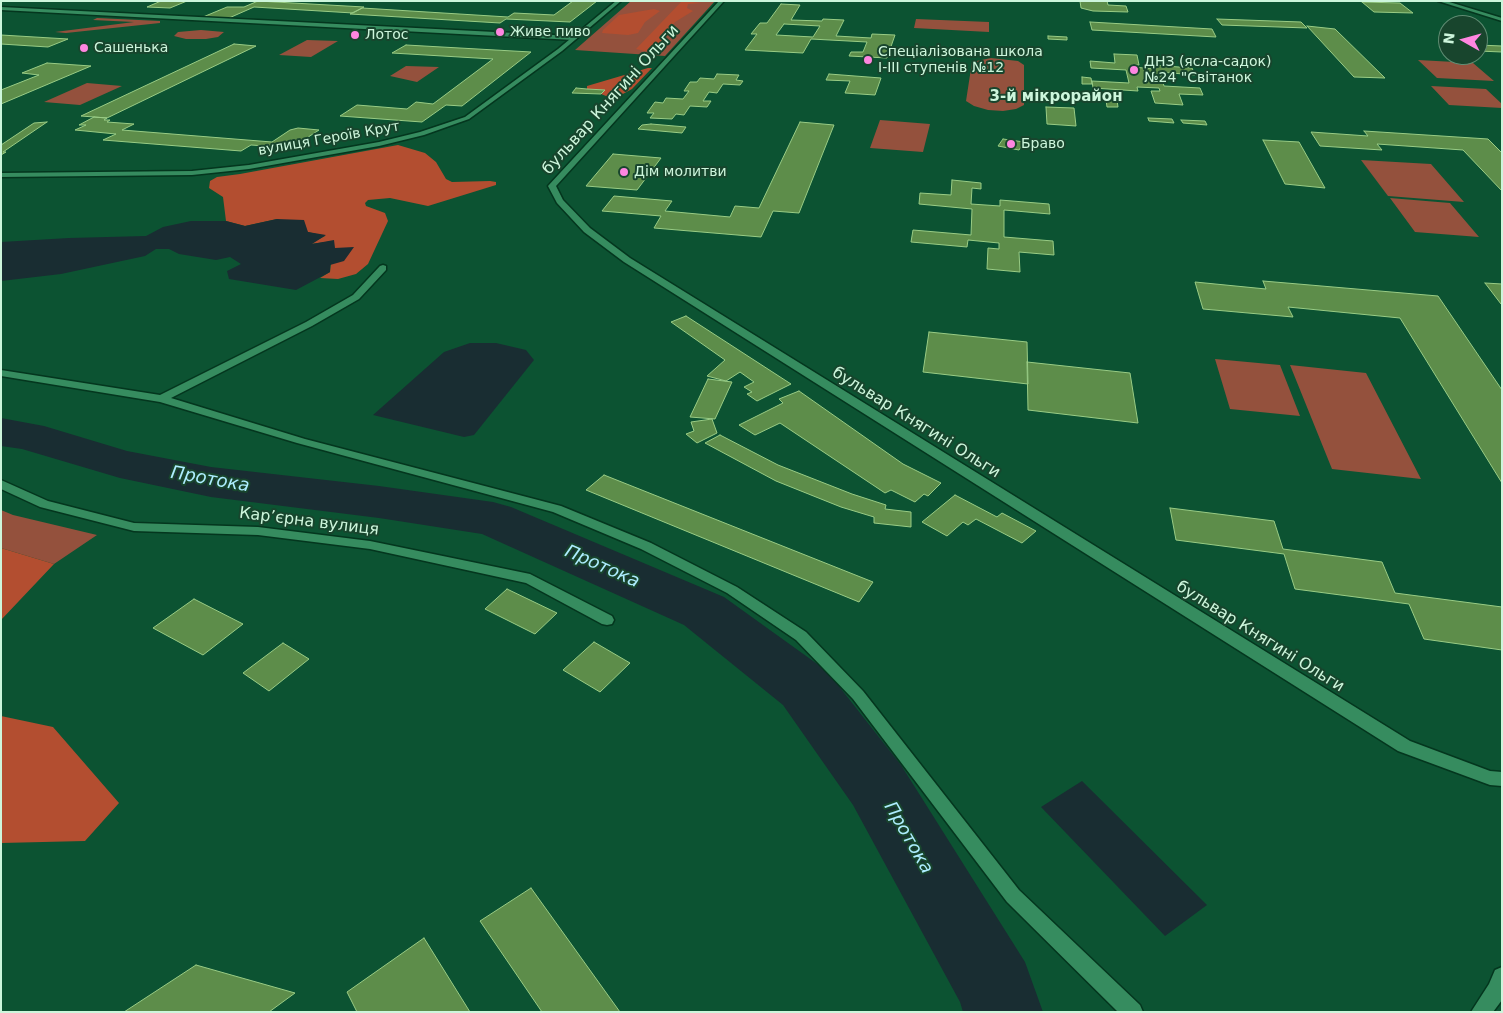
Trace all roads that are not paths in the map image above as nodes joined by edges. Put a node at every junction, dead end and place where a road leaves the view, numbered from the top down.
1 (619, 1) edge
2 (722, 1) edge
3 (1440, 1) edge
4 (1, 8) edge
5 (1502, 20) edge
6 (574, 38) junction
7 (1, 175) edge
8 (383, 268) dead end
9 (1, 373) edge
10 (161, 399) junction
11 (1, 484) edge
12 (607, 620) dead end
13 (1502, 779) edge
14 (1502, 977) edge
15 (1133, 1012) edge
16 (1481, 1012) edge

1 - 6 street, вулиця Героїв Крут
2 - 13 street, бульвар Княгині Ольги
3 - 5 street
4 - 6 street
6 - 7 street, вулиця Героїв Крут
8 - 10 street
9 - 10 street
10 - 15 street
11 - 12 street, Карʼєрна вулиця
14 - 16 street

